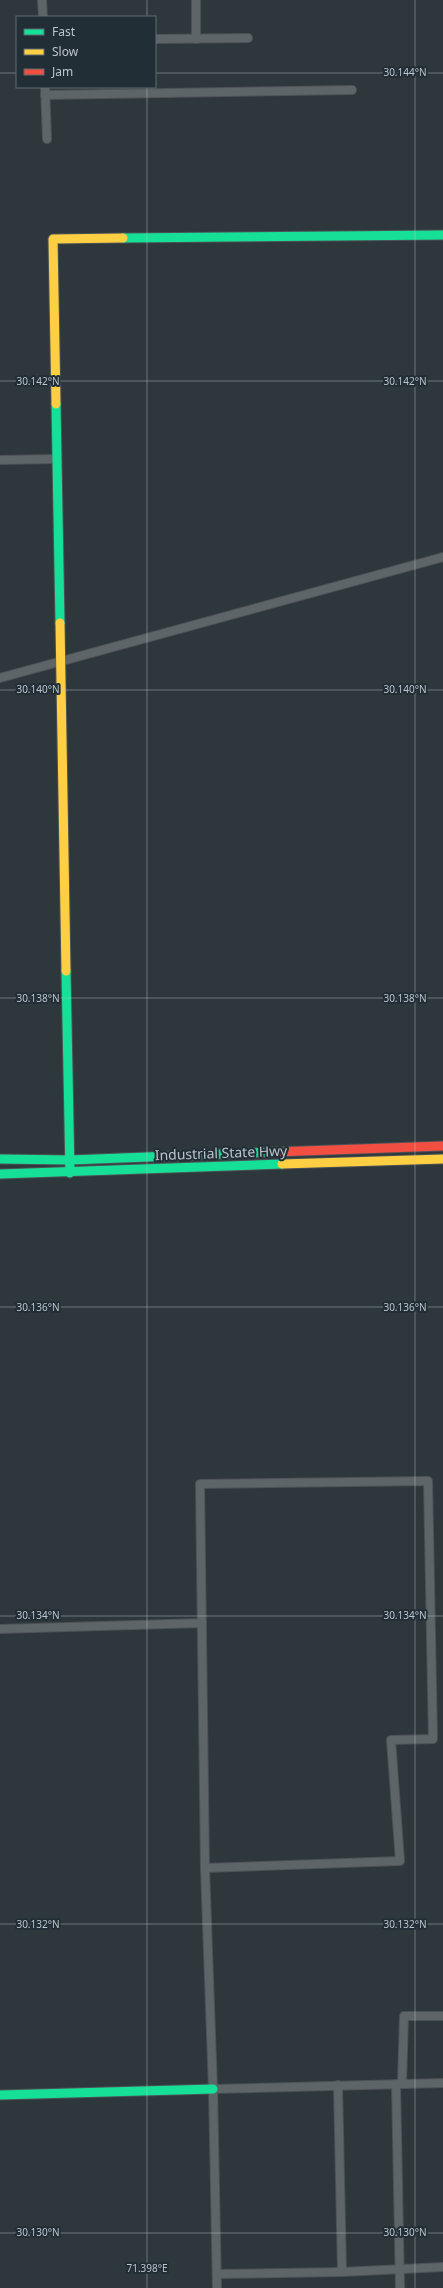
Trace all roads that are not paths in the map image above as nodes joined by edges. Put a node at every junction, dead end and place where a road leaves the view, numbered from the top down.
1 (42, 0) edge
2 (196, 0) edge
3 (43, 16) edge
4 (248, 38) dead end
5 (156, 39) edge
6 (196, 39) junction
7 (352, 90) dead end
8 (45, 91) edge
9 (47, 139) dead end
10 (443, 235) edge
11 (56, 459) junction
12 (0, 460) edge
13 (443, 557) edge
14 (61, 660) junction
15 (0, 678) edge
16 (443, 1146) edge
17 (443, 1159) edge
18 (0, 1160) edge
19 (70, 1160) junction
20 (70, 1173) junction
21 (0, 1174) edge
22 (202, 1623) junction
23 (0, 1629) edge
24 (205, 1868) junction
25 (443, 2016) edge
26 (443, 2083) edge
27 (399, 2084) junction
28 (338, 2085) junction
29 (214, 2089) junction
30 (0, 2095) edge
31 (443, 2267) edge
32 (400, 2269) junction
33 (342, 2272) junction
34 (217, 2274) junction
35 (218, 2288) edge
36 (400, 2288) edge

1 - 3 street
2 - 6 street
4 - 6 street
5 - 6 street
7 - 8 street
8 - 9 street
10 - 11 street
11 - 12 street
11 - 14 street
13 - 14 street
14 - 15 street
14 - 19 street
16 - 19 street, Industrial State Hwy
17 - 20 street, Industrial State Hwy
18 - 19 street, Industrial State Hwy
19 - 20 street
20 - 21 street, Industrial State Hwy
22 - 23 street
22 - 24 street
22 - 24 street
24 - 29 street
25 - 27 street
26 - 27 street
27 - 28 street
27 - 32 street
28 - 29 street
28 - 33 street
29 - 30 street
29 - 34 street
31 - 32 street
32 - 33 street
32 - 36 street
33 - 34 street
34 - 35 street

